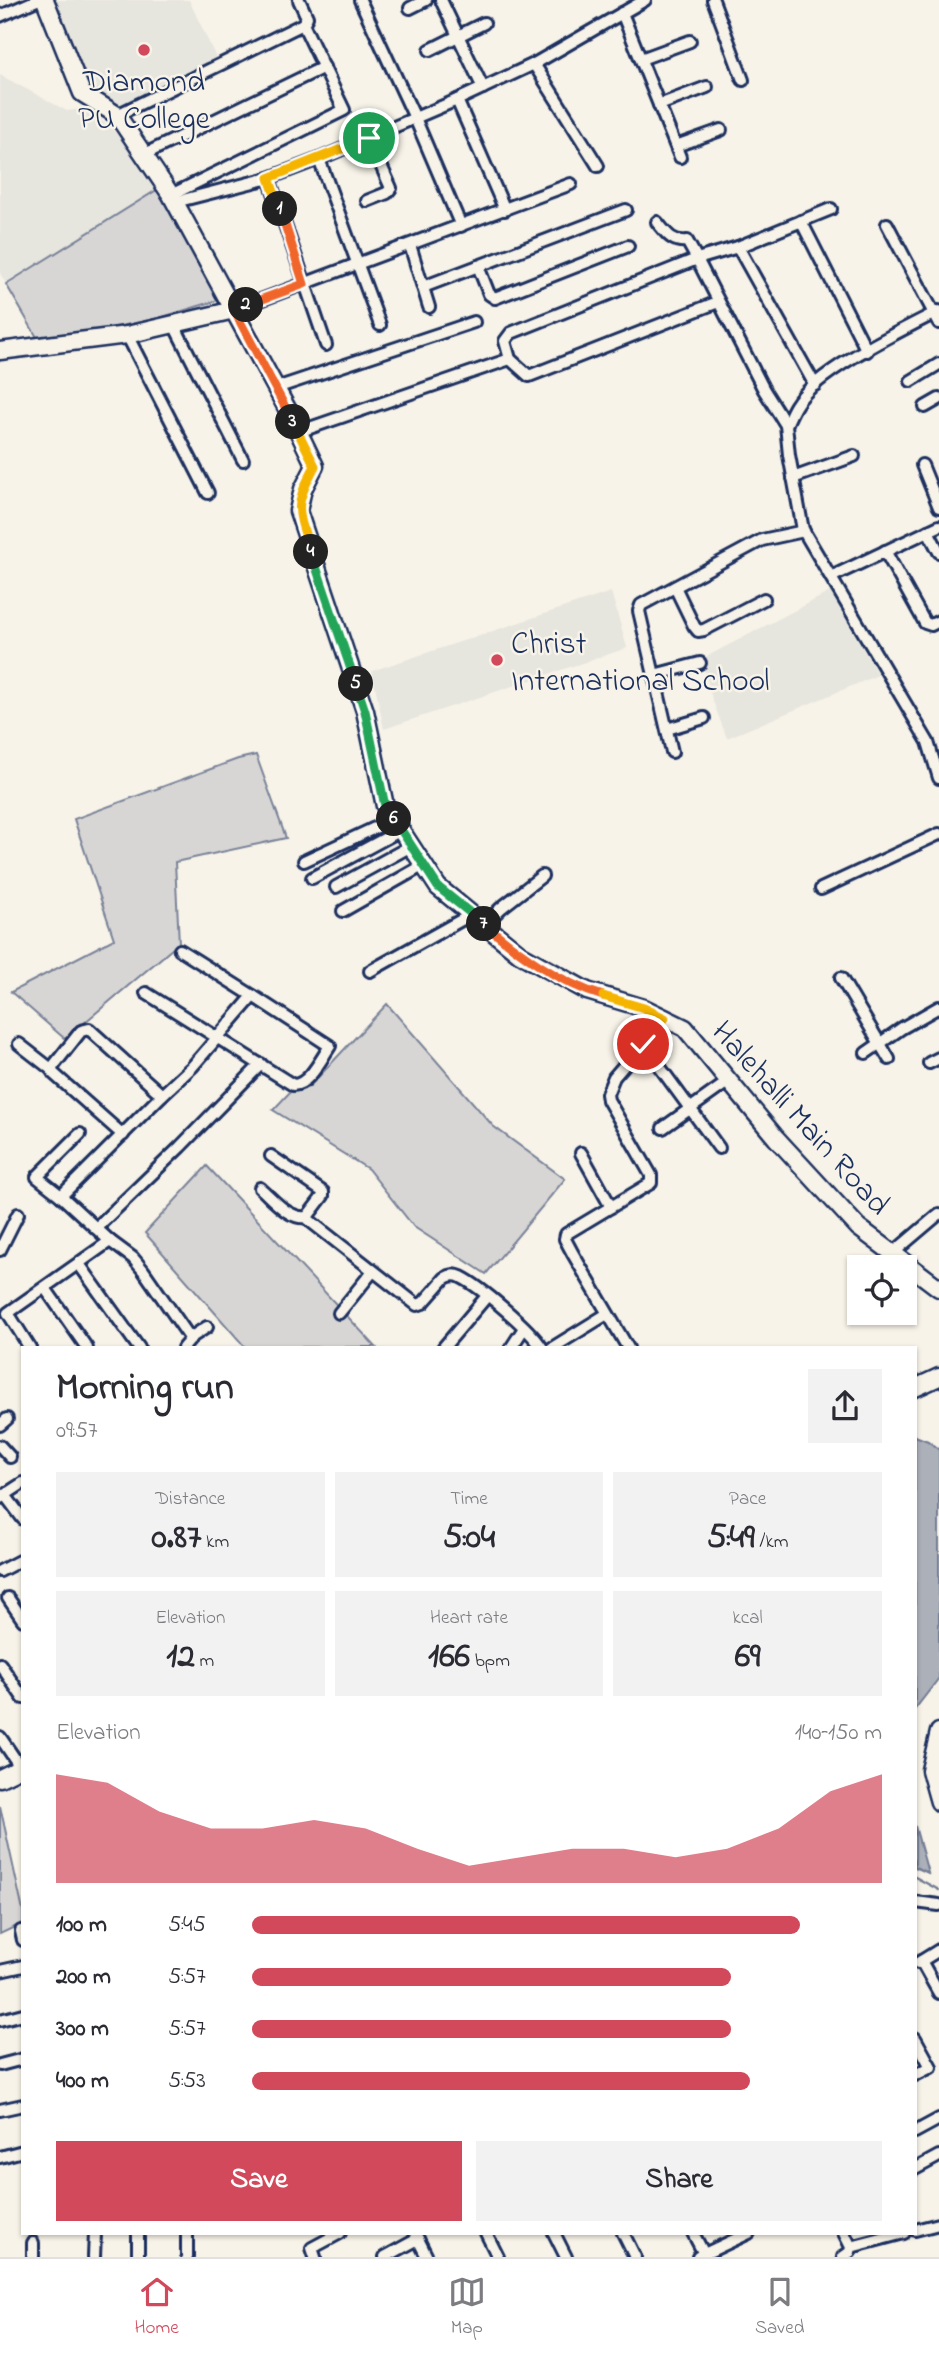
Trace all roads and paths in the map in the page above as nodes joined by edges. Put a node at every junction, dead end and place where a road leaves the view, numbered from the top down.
1 (37, 0) edge
2 (45, 0) edge
3 (299, 0) edge
4 (360, 0) edge
5 (426, 0) edge
6 (441, 0) edge
7 (645, 0) edge
8 (713, 0) edge
9 (410, 8) dead end
10 (622, 13) junction
11 (0, 16) edge
12 (303, 23) junction
13 (484, 23) dead end
14 (458, 36) junction
15 (690, 41) dead end
16 (430, 50) dead end
17 (641, 59) junction
18 (534, 64) junction
19 (324, 67) junction
20 (743, 80) dead end
21 (707, 87) dead end
22 (483, 88) junction
23 (457, 100) junction
24 (659, 105) junction
25 (117, 115) junction
26 (415, 118) junction
27 (721, 130) dead end
28 (369, 138) junction
29 (145, 155) junction
30 (319, 159) junction
31 (598, 166) dead end
32 (269, 178) junction
33 (571, 184) dead end
34 (173, 198) junction
35 (368, 201) dead end
36 (831, 209) dead end
37 (505, 210) junction
38 (626, 210) dead end
39 (801, 221) junction
40 (657, 222) dead end
41 (887, 224) dead end
42 (461, 226) junction
43 (410, 245) junction
44 (628, 246) dead end
45 (738, 247) junction
46 (697, 259) junction
47 (358, 264) junction
48 (478, 266) junction
49 (304, 284) junction
50 (423, 287) junction
51 (718, 302) junction
52 (429, 307) dead end
53 (234, 310) junction
54 (937, 316) edge
55 (474, 322) dead end
56 (174, 325) junction
57 (380, 325) dead end
58 (127, 335) junction
59 (326, 345) dead end
60 (0, 351) edge
61 (867, 351) junction
62 (510, 359) junction
63 (939, 364) edge
64 (911, 381) dead end
65 (815, 385) junction
66 (276, 388) junction
67 (939, 399) edge
68 (925, 407) dead end
69 (786, 425) junction
70 (298, 432) junction
71 (854, 456) dead end
72 (243, 460) dead end
73 (922, 465) dead end
74 (793, 478) junction
75 (208, 493) dead end
76 (939, 507) edge
77 (939, 526) edge
78 (804, 531) junction
79 (928, 531) junction
80 (885, 551) junction
81 (939, 552) edge
82 (831, 577) junction
83 (675, 587) junction
84 (764, 599) dead end
85 (939, 621) edge
86 (700, 663) dead end
87 (654, 676) junction
88 (704, 718) dead end
89 (667, 729) junction
90 (672, 752) dead end
91 (939, 778) edge
92 (398, 825) junction
93 (939, 834) edge
94 (411, 846) junction
95 (304, 860) dead end
96 (424, 865) junction
97 (542, 876) dead end
98 (312, 878) dead end
99 (336, 887) dead end
100 (821, 889) dead end
101 (342, 911) dead end
102 (478, 919) junction
103 (180, 950) dead end
104 (370, 971) dead end
105 (841, 978) dead end
106 (146, 993) dead end
107 (253, 996) junction
108 (939, 1007) edge
109 (665, 1018) junction
110 (218, 1037) junction
111 (880, 1043) junction
112 (19, 1044) dead end
113 (643, 1044) junction
114 (866, 1053) dead end
115 (889, 1059) dead end
116 (261, 1065) junction
117 (51, 1069) junction
118 (729, 1081) junction
119 (162, 1094) junction
120 (690, 1109) junction
121 (663, 1128) dead end
122 (80, 1133) dead end
123 (123, 1135) junction
124 (719, 1148) dead end
125 (581, 1153) dead end
126 (271, 1156) dead end
127 (260, 1188) dead end
128 (61, 1196) junction
129 (611, 1207) junction
130 (18, 1214) dead end
131 (939, 1214) edge
132 (307, 1217) junction
133 (96, 1228) junction
134 (110, 1241) junction
135 (0, 1250) edge
136 (893, 1252) junction
137 (79, 1264) junction
138 (373, 1271) junction
139 (938, 1285) edge
140 (45, 1289) junction
141 (487, 1296) junction
142 (339, 1313) dead end
143 (607, 1314) junction
144 (4, 1317) edge
145 (207, 1327) dead end
146 (524, 1328) junction
147 (186, 1343) edge
148 (28, 1346) edge
149 (86, 1346) edge
150 (138, 1346) edge
151 (445, 1346) edge
152 (512, 1346) edge
153 (540, 1346) edge
154 (555, 1346) edge
155 (627, 1346) edge
156 (939, 1377) edge
157 (917, 1387) edge
158 (0, 1446) edge
159 (10, 1457) dead end
160 (21, 1484) edge
161 (3, 1496) edge
162 (21, 1517) edge
163 (21, 1560) edge
164 (0, 1572) edge
165 (8, 1598) dead end
166 (21, 1617) edge
167 (0, 1664) edge
168 (21, 1695) edge
169 (939, 1732) edge
170 (0, 1737) edge
171 (21, 1767) edge
172 (21, 1768) edge
173 (0, 1778) edge
174 (939, 1802) edge
175 (917, 1902) edge
176 (939, 1905) edge
177 (939, 1950) edge
178 (918, 1963) edge
179 (21, 1966) edge
180 (0, 1971) edge
181 (939, 1993) edge
182 (21, 2015) edge
183 (0, 2020) edge
184 (917, 2042) edge
185 (21, 2060) edge
186 (0, 2065) edge
187 (917, 2074) edge
188 (21, 2105) edge
189 (0, 2110) edge
190 (939, 2119) edge
191 (917, 2131) edge
192 (21, 2152) edge
193 (939, 2156) edge
194 (0, 2157) edge
195 (917, 2168) edge
196 (939, 2224) edge
197 (917, 2230) edge
198 (95, 2235) edge
199 (138, 2235) edge
200 (187, 2235) edge
201 (336, 2235) edge
202 (487, 2235) edge
203 (555, 2235) edge
204 (624, 2235) edge
205 (694, 2235) edge
206 (745, 2235) edge
207 (845, 2235) edge
208 (896, 2235) edge
209 (416, 2236) edge
210 (33, 2243) dead end
211 (851, 2247) junction
212 (701, 2255) edge
213 (33, 2257) edge
214 (94, 2257) edge
215 (138, 2257) edge
216 (187, 2257) edge
217 (315, 2257) edge
218 (385, 2257) edge
219 (427, 2257) edge
220 (498, 2257) edge
221 (566, 2257) edge
222 (635, 2257) edge
223 (843, 2257) edge

1 - 11 street
2 - 25 main road
3 - 12 street
4 - 26 street
5 - 9 street
6 - 14 street
7 - 10 street
8 - 20 street
10 - 17 street
10 - 18 street
12 - 19 street
12 - 25 street
13 - 14 street
14 - 16 street
14 - 22 street
15 - 17 street
17 - 24 street
18 - 22 street
18 - 31 street
19 - 29 street
19 - 34 street
21 - 24 street
22 - 23 street
23 - 26 street
23 - 37 street
24 - 27 street
25 - 29 main road, Halehalli Main Road
26 - 28 street
26 - 42 street
28 - 30 street
28 - 35 street
29 - 34 main road, Halehalli Main Road
30 - 32 street
30 - 47 street
32 - 34 street
32 - 49 street
33 - 37 street
34 - 53 main road, Halehalli Main Road
36 - 39 street
37 - 42 street
38 - 48 street
39 - 45 street
39 - 61 street
40 - 46 street
41 - 54 street
42 - 43 street
43 - 47 street
43 - 50 street
44 - 48 street
45 - 46 street
45 - 65 street
46 - 51 street
46 - 62 street
47 - 49 street
47 - 57 street
48 - 50 street
49 - 53 street
49 - 59 street
50 - 52 street
51 - 62 street
51 - 69 street
53 - 56 main road
53 - 66 main road, Halehalli Main Road
54 - 61 street
55 - 66 street
56 - 58 main road
56 - 72 street
58 - 60 main road
58 - 75 street
61 - 65 street
62 - 70 street
63 - 64 street
65 - 69 street
66 - 70 main road, Halehalli Main Road
67 - 68 street
69 - 74 street
70 - 92 main road, Halehalli Main Road
71 - 74 street
73 - 76 street
74 - 78 street
77 - 79 street
78 - 82 street
78 - 83 street
79 - 80 street
79 - 81 street
80 - 82 street
80 - 85 street
82 - 91 street
83 - 84 street
83 - 87 street
86 - 87 street
87 - 89 street
88 - 89 street
89 - 90 street
92 - 94 main road, Halehalli Main Road
92 - 95 street
92 - 98 street
93 - 100 street
94 - 96 main road, Halehalli Main Road
94 - 99 street
96 - 101 street
96 - 102 main road, Halehalli Main Road
97 - 102 street
102 - 104 street
102 - 109 main road, Halehalli Main Road
103 - 107 street
105 - 111 street
106 - 110 street
107 - 110 street
107 - 116 street
108 - 111 street
109 - 113 street
109 - 118 main road, Halehalli Main Road
110 - 116 street
110 - 119 street
111 - 114 street
111 - 115 street
112 - 117 street
113 - 120 street
113 - 129 street
116 - 133 street
117 - 119 street
117 - 123 street
118 - 120 street
118 - 136 main road, Halehalli Main Road
119 - 123 street
120 - 121 street
120 - 124 street
122 - 128 street
123 - 128 street
125 - 129 street
126 - 132 street
127 - 132 street
128 - 133 street
129 - 143 street
130 - 135 street
131 - 136 street
132 - 138 street
133 - 134 street
134 - 137 street
134 - 147 street
136 - 139 main road, Halehalli Main Road
137 - 140 street
137 - 150 street
138 - 141 street
138 - 142 street
140 - 144 street
140 - 149 street
141 - 146 street
141 - 151 street
143 - 154 street
143 - 155 street
144 - 148 street
145 - 147 street
146 - 152 street
146 - 153 street
156 - 157 main road
158 - 159 street
160 - 161 street
161 - 162 street
163 - 164 street
165 - 166 street
167 - 168 street
169 - 174 main road
170 - 171 street
172 - 173 main road
175 - 176 street
177 - 178 street
178 - 181 street
179 - 180 street
182 - 183 street
184 - 187 street
185 - 186 street
188 - 189 street
190 - 191 street
192 - 194 street
193 - 195 street
196 - 197 street
198 - 214 street
199 - 215 street
200 - 216 street
201 - 217 street
202 - 220 street
203 - 221 street
204 - 222 street
205 - 212 street
206 - 212 street
207 - 211 street
208 - 211 street
209 - 218 street
209 - 219 street
210 - 213 street
211 - 223 street

